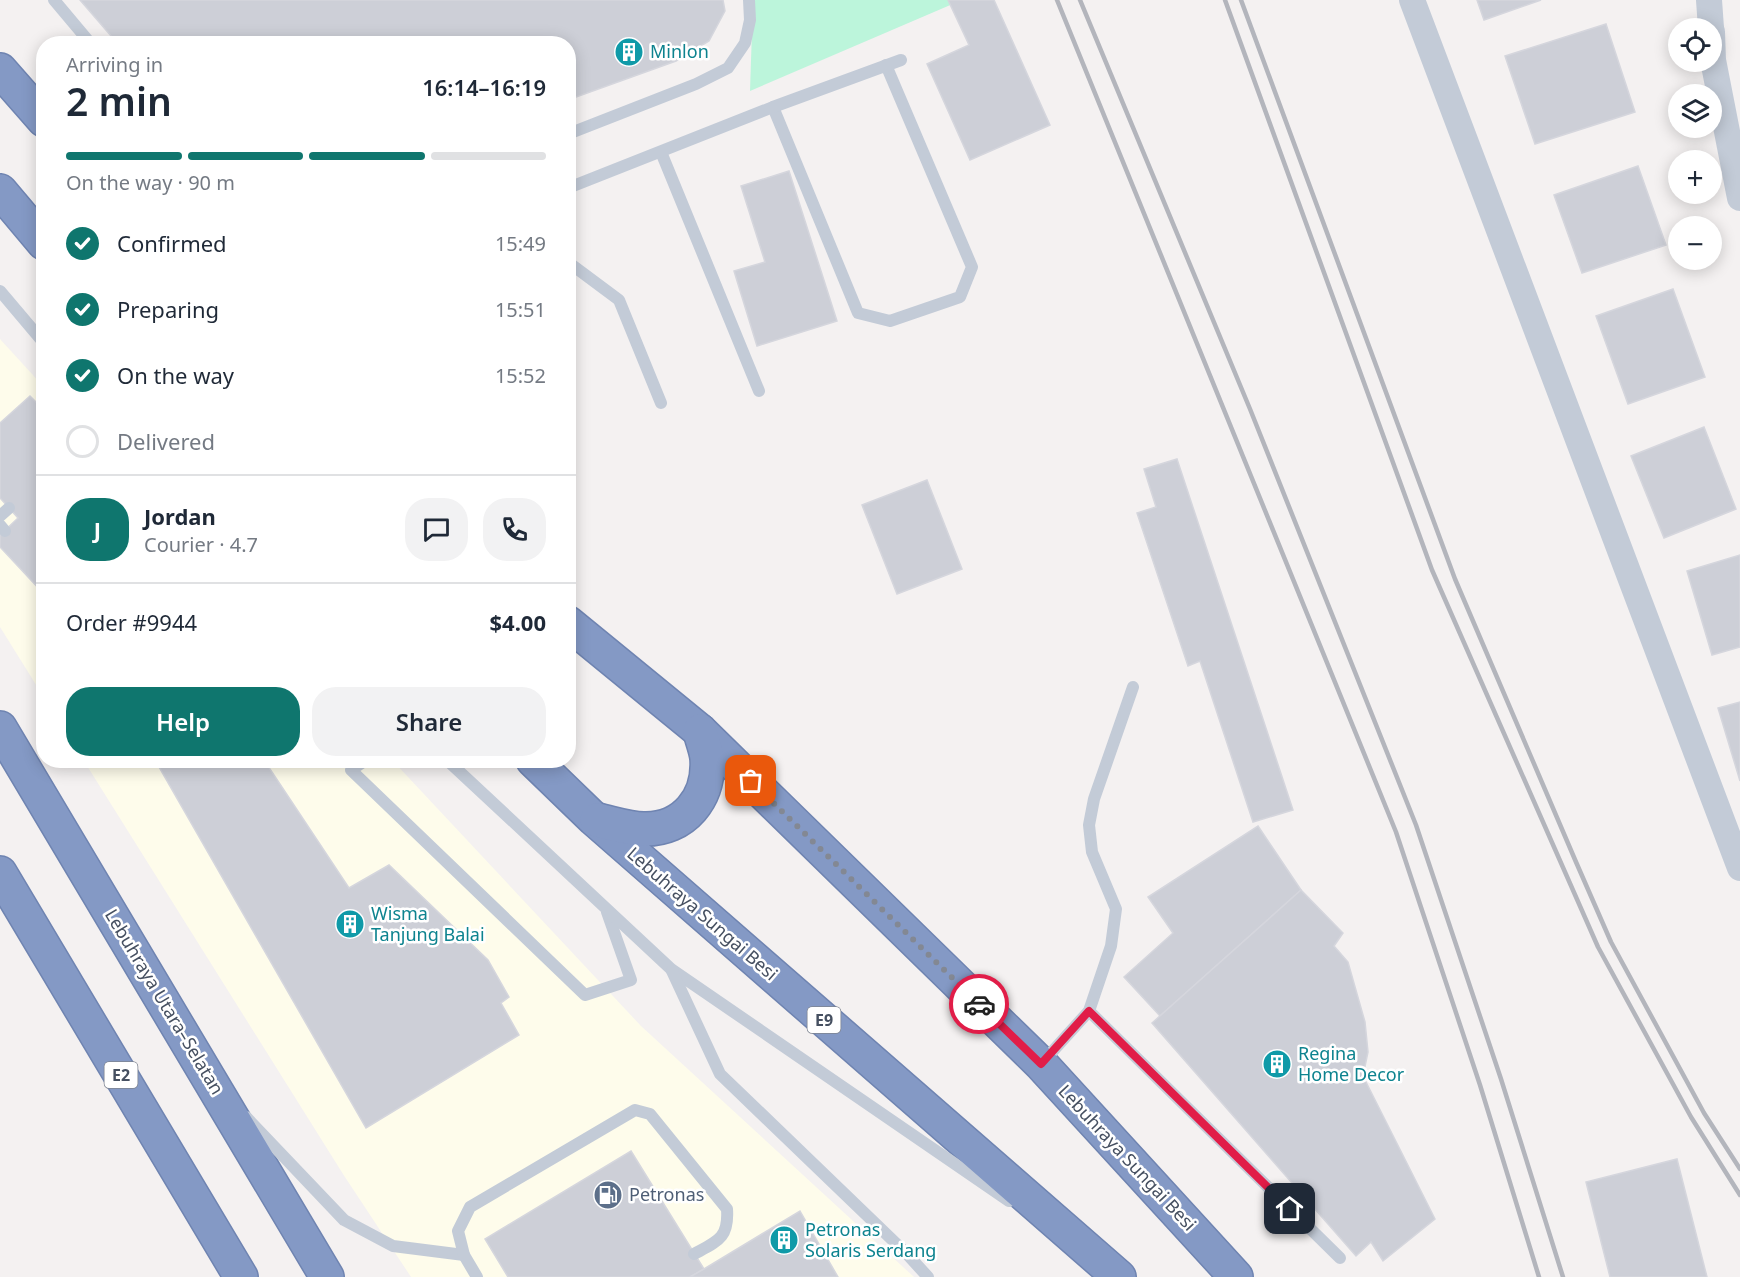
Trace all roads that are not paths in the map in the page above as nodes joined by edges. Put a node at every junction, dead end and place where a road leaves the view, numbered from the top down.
1 (54, 0) edge
2 (749, 0) edge
3 (1412, 0) edge
4 (1709, 0) edge
5 (1710, 18) edge
6 (84, 36) edge
7 (901, 60) dead end
8 (886, 65) junction
9 (0, 70) edge
10 (1715, 72) edge
11 (772, 107) junction
12 (36, 111) edge
13 (576, 131) edge
14 (660, 152) junction
15 (576, 185) edge
16 (0, 191) edge
17 (1740, 198) edge
18 (36, 234) edge
19 (576, 268) edge
20 (0, 291) edge
21 (36, 334) edge
22 (759, 391) dead end
23 (661, 402) dead end
24 (576, 630) edge
25 (1133, 687) dead end
26 (0, 728) edge
27 (700, 731) junction
28 (354, 768) edge
29 (456, 768) edge
30 (541, 768) edge
31 (594, 819) junction
32 (1740, 868) edge
33 (0, 873) edge
34 (606, 909) junction
35 (671, 969) junction
36 (1089, 1011) junction
37 (1041, 1064) junction
38 (207, 1074) junction
39 (694, 1254) dead end
40 (464, 1255) junction
41 (1340, 1258) dead end
42 (1115, 1274) edge
43 (241, 1277) edge
44 (327, 1277) edge
45 (477, 1277) edge
46 (927, 1277) edge
47 (1236, 1277) edge

1 - 6 lane
2 - 13 lane
3 - 32 street
4 - 5 street
7 - 8 lane
8 - 11 lane
8 - 11 lane
9 - 12 highway
10 - 17 street
11 - 14 lane
14 - 15 lane
14 - 22 lane
16 - 18 highway
19 - 23 lane
20 - 21 lane
24 - 27 highway, Lebuhraya Sungai Besi
25 - 36 lane
26 - 38 highway, Lebuhraya Utara–Selatan
27 - 31 highway
27 - 37 highway, Lebuhraya Sungai Besi
28 - 34 lane
29 - 34 lane
30 - 31 highway, Lebuhraya Sungai Besi / E9
31 - 42 highway, Lebuhraya Sungai Besi / E9
33 - 43 highway, E2
34 - 35 lane
35 - 42 lane
35 - 46 lane
36 - 37 lane
36 - 41 lane
37 - 47 highway, Lebuhraya Sungai Besi
38 - 40 lane
38 - 44 highway, Lebuhraya Utara–Selatan
39 - 40 lane
40 - 45 lane

